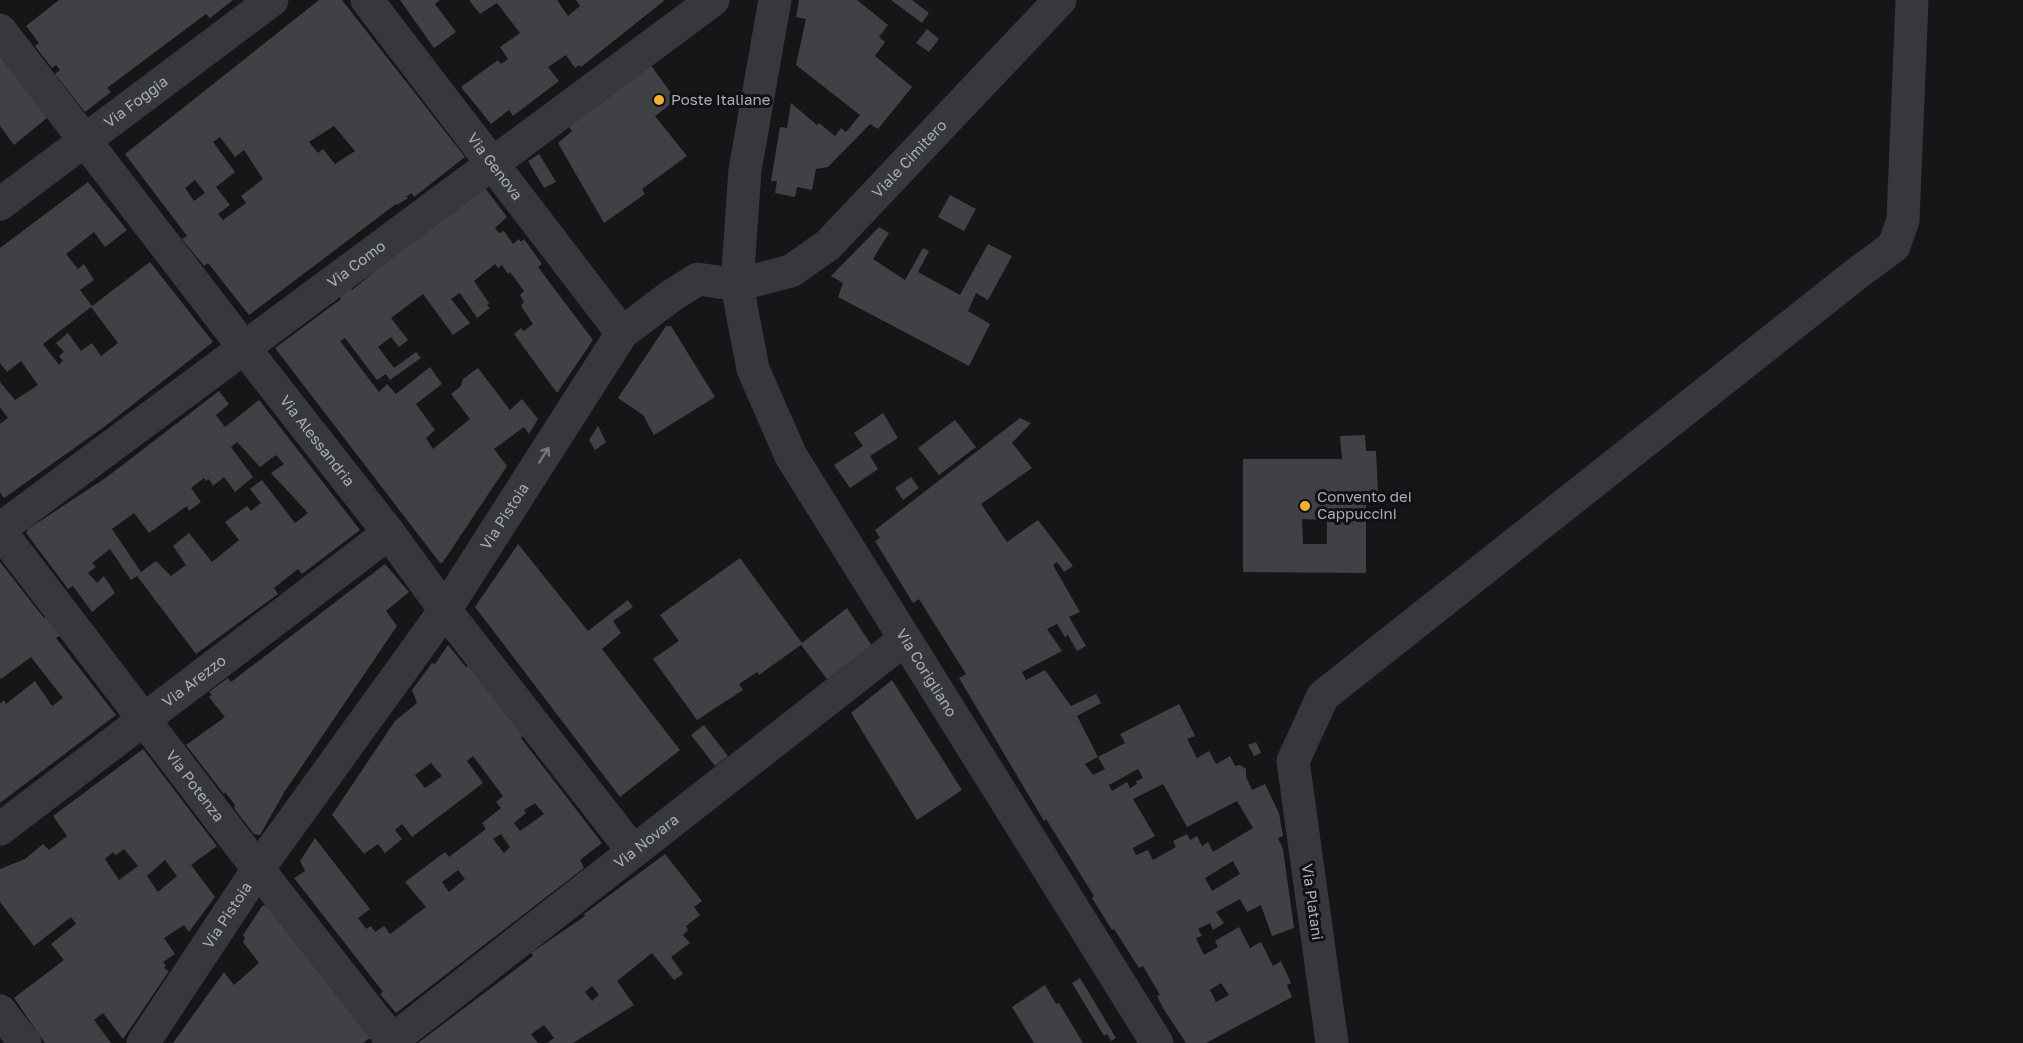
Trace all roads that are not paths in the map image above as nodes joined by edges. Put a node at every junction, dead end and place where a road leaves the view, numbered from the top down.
1 (272, 0) edge
2 (367, 0) edge
3 (713, 0) edge
4 (775, 0) edge
5 (1060, 0) edge
6 (1912, 0) edge
7 (0, 30) edge
8 (84, 140) junction
9 (491, 163) junction
10 (0, 204) edge
11 (737, 285) junction
12 (622, 333) junction
13 (244, 349) junction
14 (0, 530) edge
15 (389, 533) junction
16 (445, 610) junction
17 (905, 639) junction
18 (144, 719) junction
19 (0, 829) edge
20 (633, 851) junction
21 (258, 869) junction
22 (0, 1011) edge
23 (390, 1042) edge
24 (25, 1043) edge
25 (142, 1043) edge
26 (1157, 1043) edge
27 (1332, 1043) edge

1 - 8 street, Via Foggia
2 - 9 street, Via Genova
3 - 9 street, Via Como
4 - 11 street
5 - 11 street, Viale Cimitero
6 - 27 street, Via Platani
7 - 8 street, Via Alessandria
8 - 10 street, Via Foggia
8 - 13 street, Via Alessandria
9 - 12 street, Via Genova
9 - 13 street, Via Como
11 - 12 street, Via Pistoia
11 - 17 street, Via Corigliano
16 -> 12 street, Via Pistoia
13 - 14 street, Via Como
13 - 15 street, Via Alessandria
14 - 18 street, Via Potenza
15 - 16 street, Via Alessandria
15 - 18 street, Via Arezzo
16 - 20 street, Via Alessandria
16 - 21 street, Via Pistoia
17 - 20 street, Via Novara
17 - 26 street, Via Corigliano
18 - 19 street, Via Arezzo
18 - 21 street, Via Potenza
20 - 23 street, Via Novara
21 - 23 street, Via Potenza
21 - 25 street, Via Pistoia
22 - 24 street

